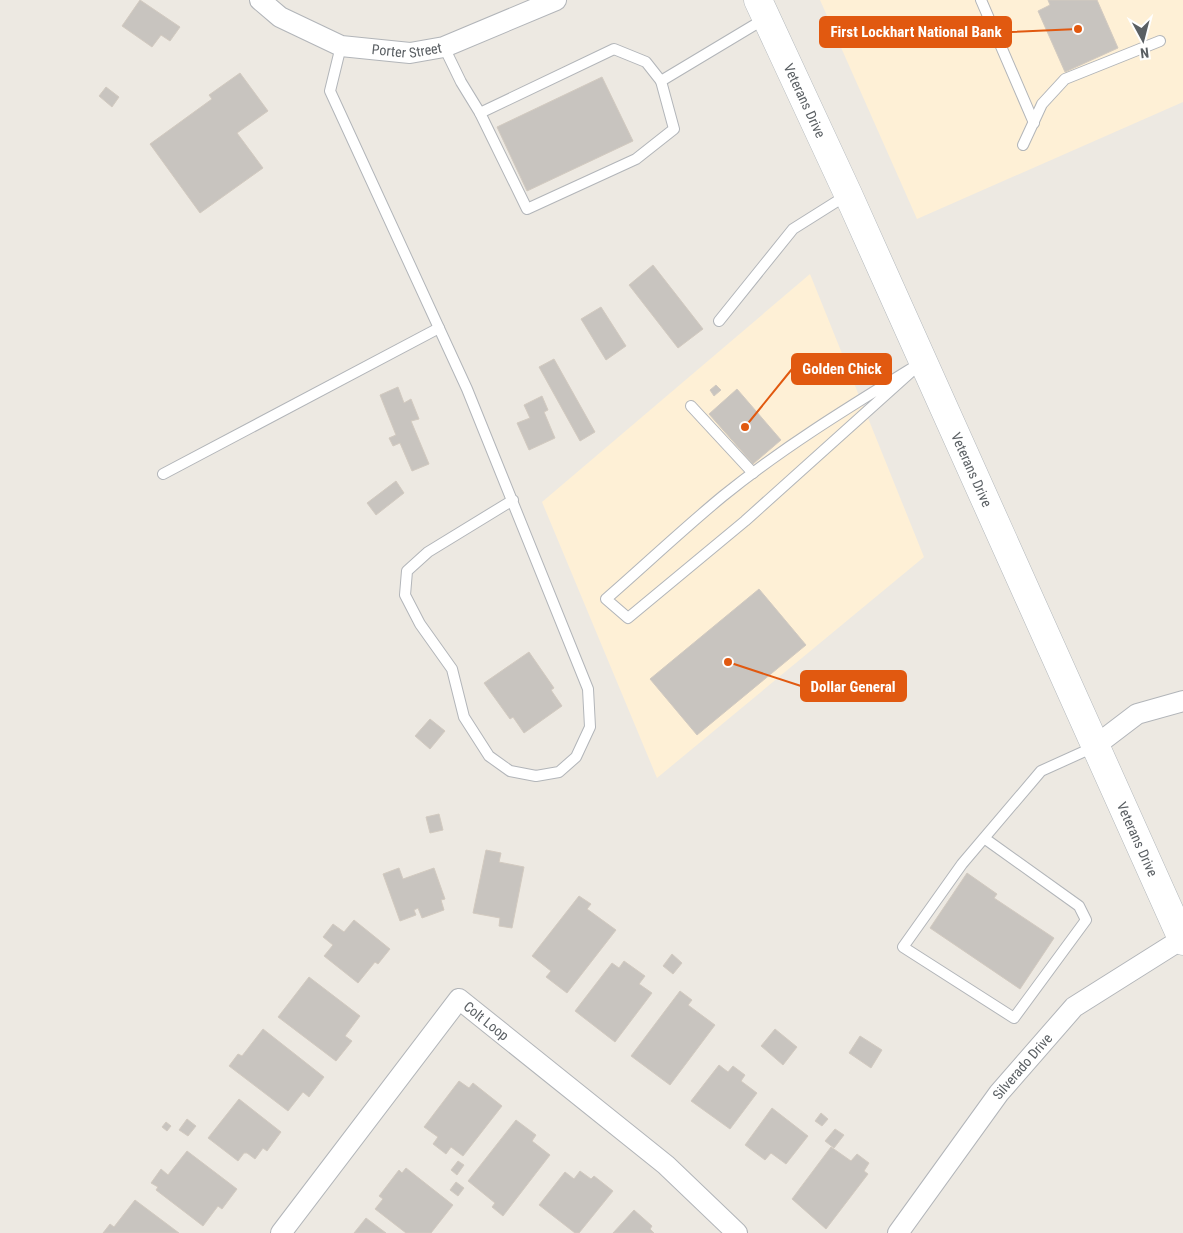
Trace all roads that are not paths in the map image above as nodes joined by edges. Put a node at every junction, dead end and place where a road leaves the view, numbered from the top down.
1 (260, 0) edge
2 (556, 0) edge
3 (982, 0) edge
4 (762, 9) edge
5 (1160, 41) dead end
6 (341, 46) junction
7 (444, 48) junction
8 (661, 81) junction
9 (480, 113) junction
10 (1034, 123) junction
11 (1023, 145) dead end
12 (848, 194) junction
13 (719, 321) dead end
14 (439, 328) junction
15 (922, 362) junction
16 (691, 406) dead end
17 (753, 473) junction
18 (163, 474) dead end
19 (513, 500) junction
20 (1183, 701) edge
21 (1095, 746) junction
22 (984, 838) junction
23 (1182, 940) edge
24 (281, 1233) edge
25 (737, 1233) edge
26 (898, 1233) edge

1 - 6 street, Porter Street
2 - 7 street, Porter Street
3 - 10 lane
4 - 8 lane
4 - 12 main road, Veterans Drive
5 - 10 lane
6 - 7 street, Porter Street
6 - 14 lane
7 - 9 lane
8 - 9 lane
8 - 9 lane
10 - 11 lane
12 - 13 lane
12 - 15 main road, Veterans Drive
14 - 18 lane
14 - 19 lane
15 - 17 lane
15 - 17 lane
15 - 21 main road, Veterans Drive
16 - 17 lane
19 - 19 lane
20 - 21 street
21 - 22 lane
21 - 23 main road, Veterans Drive
22 - 22 lane
23 - 26 street, Silverado Drive
24 - 25 street, Colt Loop

